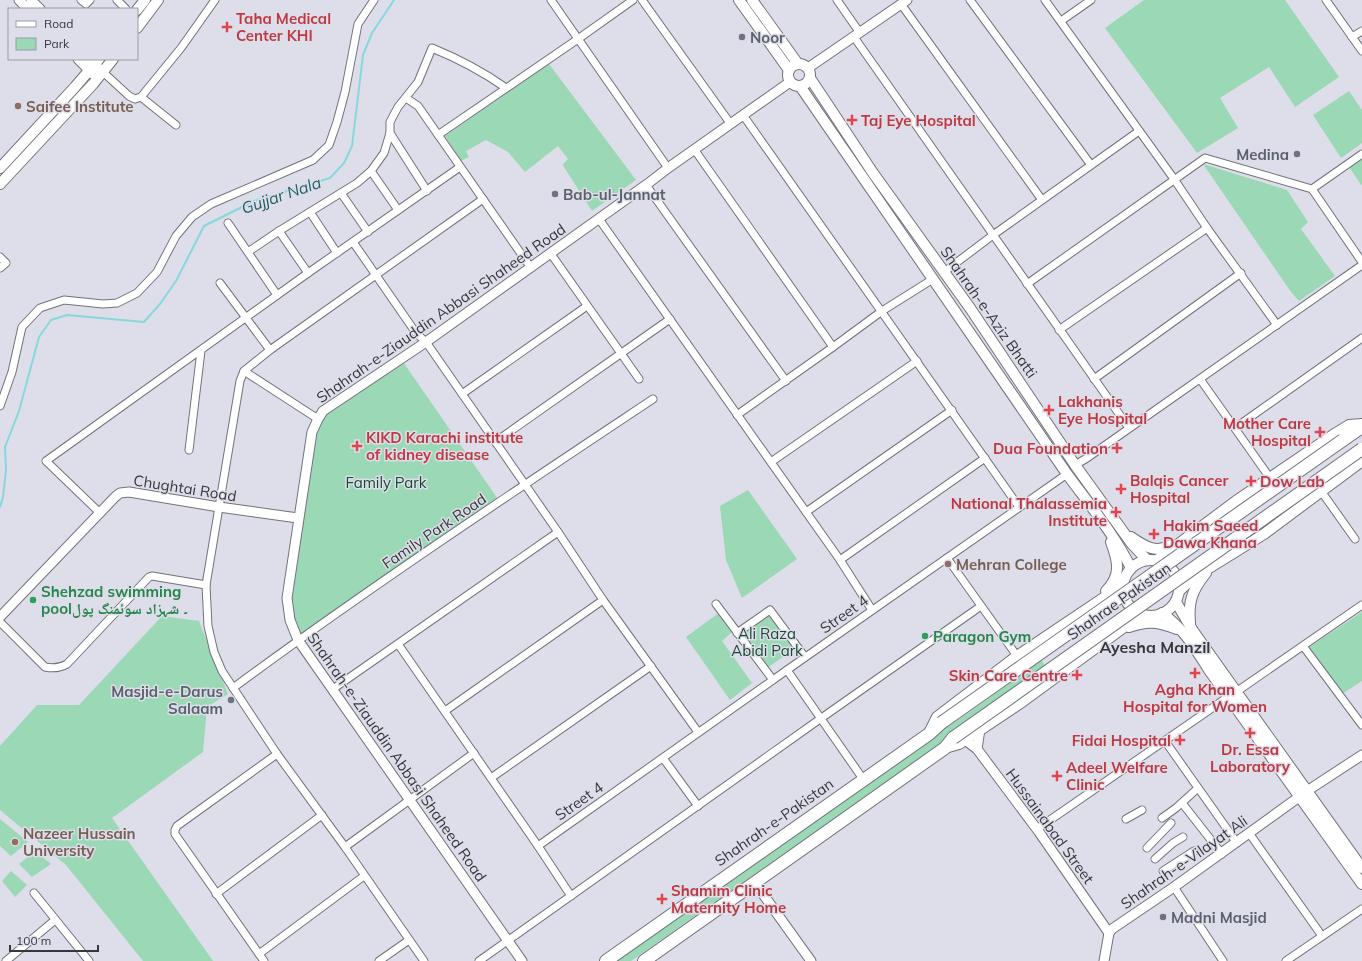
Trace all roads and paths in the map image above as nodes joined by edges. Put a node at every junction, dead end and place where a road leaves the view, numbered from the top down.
1 (19, 0) edge
2 (31, 0) edge
3 (81, 0) edge
4 (90, 0) edge
5 (117, 0) edge
6 (145, 0) edge
7 (158, 0) edge
8 (215, 0) edge
9 (374, 0) edge
10 (551, 0) edge
11 (633, 0) edge
12 (642, 0) edge
13 (739, 0) edge
14 (752, 0) edge
15 (837, 0) edge
16 (970, 0) edge
17 (1045, 0) edge
18 (1092, 0) edge
19 (1326, 0) edge
20 (904, 2) edge
21 (27, 8) edge
22 (39, 8) edge
23 (125, 8) edge
24 (138, 9) edge
25 (1061, 21) junction
26 (138, 27) edge
27 (1362, 30) edge
28 (857, 35) junction
29 (1352, 37) junction
30 (578, 39) junction
31 (1362, 51) edge
32 (82, 60) edge
33 (112, 60) edge
34 (93, 63) edge
35 (798, 67) junction
36 (100, 75) junction
37 (810, 78) junction
38 (790, 82) junction
39 (800, 86) junction
40 (506, 88) junction
41 (141, 97) junction
42 (406, 98) junction
43 (743, 115) junction
44 (730, 124) junction
45 (176, 125) dead end
46 (1139, 131) junction
47 (390, 133) junction
48 (438, 135) junction
49 (694, 149) junction
50 (1362, 154) edge
51 (1091, 165) junction
52 (460, 167) junction
53 (0, 168) edge
54 (668, 168) junction
55 (371, 171) junction
56 (1174, 179) junction
57 (0, 184) edge
58 (646, 186) junction
59 (1312, 188) junction
60 (427, 191) junction
61 (341, 193) junction
62 (483, 199) junction
63 (1042, 200) junction
64 (398, 210) junction
65 (310, 212) junction
66 (599, 219) junction
67 (228, 223) dead end
68 (1207, 228) junction
69 (278, 231) junction
70 (368, 232) junction
71 (993, 235) junction
72 (353, 242) junction
73 (248, 252) junction
74 (338, 253) junction
75 (551, 254) junction
76 (0, 257) edge
77 (1362, 264) edge
78 (0, 268) edge
79 (531, 268) junction
80 (944, 272) junction
81 (308, 273) junction
82 (1241, 273) junction
83 (376, 275) junction
84 (933, 279) junction
85 (220, 283) dead end
86 (1027, 284) junction
87 (277, 295) junction
88 (587, 306) junction
89 (882, 311) junction
90 (246, 317) junction
91 (670, 320) junction
92 (1277, 325) junction
93 (1059, 330) junction
94 (1362, 338) edge
95 (426, 342) junction
96 (833, 347) junction
97 (270, 350) junction
98 (201, 351) junction
99 (621, 354) junction
100 (917, 361) junction
101 (244, 370) junction
102 (638, 379) dead end
103 (1094, 379) junction
104 (1200, 379) junction
105 (786, 381) junction
106 (462, 394) junction
107 (653, 399) dead end
108 (0, 406) edge
109 (952, 410) junction
110 (738, 415) junction
111 (318, 419) junction
112 (1362, 426) edge
113 (1129, 428) junction
114 (1235, 428) junction
115 (495, 442) junction
116 (1362, 449) edge
117 (189, 450) dead end
118 (985, 458) junction
119 (1362, 461) edge
120 (770, 462) junction
121 (1075, 465) junction
122 (1067, 474) junction
123 (1270, 478) junction
124 (525, 485) junction
125 (1321, 490) junction
126 (219, 507) junction
127 (1019, 507) junction
128 (806, 512) junction
129 (100, 513) junction
130 (298, 518) junction
131 (1106, 527) junction
132 (558, 532) junction
133 (1123, 532) junction
134 (1193, 534) junction
135 (1355, 539) dead end
136 (948, 558) junction
137 (840, 560) junction
138 (1152, 560) junction
139 (1211, 567) junction
140 (1131, 568) junction
141 (1123, 583) junction
142 (206, 585) junction
143 (1179, 591) junction
144 (603, 600) junction
145 (1176, 602) junction
146 (716, 604) dead end
147 (1362, 605) edge
148 (981, 606) junction
149 (872, 610) junction
150 (1142, 614) junction
151 (1162, 614) junction
152 (0, 617) edge
153 (0, 622) edge
154 (1060, 626) junction
155 (1187, 629) junction
156 (1122, 630) junction
157 (737, 633) junction
158 (298, 640) junction
159 (398, 644) junction
160 (1303, 646) junction
161 (1017, 656) junction
162 (805, 657) junction
163 (651, 666) junction
164 (787, 670) junction
165 (773, 680) junction
166 (233, 688) junction
167 (333, 689) junction
168 (1232, 694) junction
169 (445, 711) junction
170 (820, 719) junction
171 (941, 723) joint
172 (1362, 725) edge
173 (980, 730) junction
174 (698, 732) junction
175 (929, 734) junction
176 (959, 739) junction
177 (1165, 741) junction
178 (978, 749) junction
179 (474, 753) junction
180 (277, 754) junction
181 (1362, 756) edge
182 (662, 758) junction
183 (491, 778) junction
184 (863, 779) junction
185 (1198, 788) junction
186 (1303, 794) junction
187 (409, 799) junction
188 (1182, 803) junction
189 (698, 806) junction
190 (1142, 810) dead end
191 (322, 816) junction
192 (1162, 818) dead end
193 (1126, 819) dead end
194 (1171, 823) dead end
195 (1037, 829) junction
196 (1249, 833) junction
197 (1184, 836) dead end
198 (1237, 843) junction
199 (538, 846) junction
200 (344, 847) junction
201 (1147, 848) dead end
202 (1194, 851) dead end
203 (1222, 854) junction
204 (1155, 859) dead end
205 (1362, 868) edge
206 (1163, 871) dead end
207 (364, 876) junction
208 (755, 883) junction
209 (1362, 884) edge
210 (1174, 888) junction
211 (34, 893) dead end
212 (216, 894) junction
213 (571, 896) junction
214 (1362, 909) edge
215 (55, 920) junction
216 (1108, 933) junction
217 (1322, 936) junction
218 (409, 940) junction
219 (508, 940) junction
220 (259, 954) junction
221 (6, 961) edge
222 (89, 961) edge
223 (264, 961) edge
224 (379, 961) edge
225 (424, 961) edge
226 (479, 961) edge
227 (522, 961) edge
228 (606, 961) edge
229 (644, 961) edge
230 (811, 961) edge
231 (1104, 961) edge
232 (1223, 961) edge
233 (1286, 961) edge

1 - 21 street
2 - 22 street
3 - 4 street
5 - 23 street
6 - 24 main road
7 - 26 main road
8 - 41 street
9 - 108 street
10 - 30 street
11 - 30 street
12 - 44 street
13 - 35 main road
14 - 35 main road
15 - 28 street
16 - 51 street
17 - 25 street
18 - 25 street
19 - 29 street
20 - 28 street
20 - 63 street
25 - 46 street
27 - 29 street
28 - 35 street
28 - 71 street
29 - 31 street
30 - 40 street
30 - 54 street
32 - 34 street
33 - 36 main road
34 - 36 street
34 - 53 main road
35 - 37 main road
35 - 38 main road
36 - 41 street
36 - 57 main road
37 - 39 main road
37 - 80 main road, Shahrah-e-Aziz Bhatti
38 - 39 main road
38 - 43 street, Shahrah-e-Ziauddin Abbasi Shaheed Road
39 - 84 main road, Shahrah-e-Aziz Bhatti
40 - 42 street
40 - 48 street
41 - 45 street
42 - 47 street
42 - 48 street
43 - 44 street, Shahrah-e-Ziauddin Abbasi Shaheed Road
43 - 89 street
44 - 49 street, Shahrah-e-Ziauddin Abbasi Shaheed Road
46 - 51 street
46 - 56 street
47 - 55 street
47 - 60 street
48 - 52 street
49 - 54 street, Shahrah-e-Ziauddin Abbasi Shaheed Road
49 - 96 street
50 - 59 street
51 - 63 street
52 - 60 street
52 - 62 street
54 - 58 street, Shahrah-e-Ziauddin Abbasi Shaheed Road
55 - 61 street
55 - 64 street
56 - 59 street
56 - 68 street
56 - 86 street
58 - 66 street, Shahrah-e-Ziauddin Abbasi Shaheed Road
58 - 105 street
59 - 77 street
60 - 64 street
61 - 65 street
61 - 70 street
62 - 79 street
62 - 83 street
63 - 71 street
64 - 70 street
65 - 69 street
65 - 74 street
66 - 75 street, Shahrah-e-Ziauddin Abbasi Shaheed Road
66 - 91 street
67 - 73 street
68 - 82 street
68 - 93 street
69 - 73 street
69 - 81 street
70 - 72 street
71 - 80 street
71 - 86 street
72 - 74 street
72 - 83 street
73 - 87 street
74 - 81 street
75 - 79 street, Shahrah-e-Ziauddin Abbasi Shaheed Road
75 - 88 street
76 - 78 street
77 - 92 street
79 - 95 street, Shahrah-e-Ziauddin Abbasi Shaheed Road
80 - 121 main road, Shahrah-e-Aziz Bhatti
81 - 87 street
82 - 92 street
82 - 103 street
83 - 95 street
83 - 97 street
84 - 89 street
84 - 122 main road, Shahrah-e-Aziz Bhatti
85 - 90 street
86 - 93 street
87 - 90 street
88 - 99 street
88 - 106 street
89 - 96 street
89 - 100 street
90 - 97 street
90 - 98 street
91 - 99 street
91 - 110 street
92 - 104 street
93 - 103 street
94 - 114 street
95 - 106 street
95 - 111 street, Shahrah-e-Ziauddin Abbasi Shaheed Road
96 - 105 street
97 - 101 street
98 - 117 street
98 - 129 street
99 - 102 street
99 - 115 street
100 - 109 street
100 - 120 street
101 - 111 street
101 - 126 street
103 - 113 street
104 - 113 street
104 - 114 street
105 - 110 street
106 - 115 street
107 - 124 street, Family Park Road
109 - 118 street
109 - 128 street
110 - 120 street
111 - 130 street, Shahrah-e-Ziauddin Abbasi Shaheed Road
112 - 123 main road
112 - 171 highway, Shahrae Pakistan, bridge
113 - 121 street
114 - 123 street
115 - 124 street
116 - 176 highway, Shahrae Pakistan, bridge
118 - 127 street
118 - 137 street
119 - 125 main road
120 - 128 street
121 - 133 main road, Shahrah-e-Aziz Bhatti
122 - 127 street, Street 4
122 - 131 main road, Shahrah-e-Aziz Bhatti
123 - 134 main road
124 - 132 street
124 - 158 street, Family Park Road
125 - 135 street
125 - 139 main road
126 - 129 street, Chughtai Road
126 - 130 street, Chughtai Road
126 - 142 street
127 - 136 street, Street 4
128 - 137 street
129 - 152 street, Chughtai Road
130 - 158 street, Shahrah-e-Ziauddin Abbasi Shaheed Road
131 - 140 main road, Shahrah-e-Aziz Bhatti
131 - 154 main road
132 - 144 street
132 - 159 street
133 - 134 main road
133 - 138 main road, Shahrah-e-Aziz Bhatti
134 - 138 main road
136 - 148 street
136 - 149 street, Street 4
137 - 149 street
138 - 140 main road
138 - 143 main road
139 - 143 main road
139 - 155 main road
140 - 141 main road
141 - 150 main road
141 - 154 main road
142 - 153 street
142 - 166 street
143 - 145 main road
144 - 163 street
144 - 169 street
145 - 151 main road
145 - 155 main road
146 - 157 street
147 - 160 street
148 - 161 street
148 - 170 street
149 - 162 street, Street 4
150 - 151 main road
150 - 156 main road
151 - 155 main road
154 - 161 main road
155 - 156 main road
155 - 168 main road
156 - 173 main road
157 - 162 street
157 - 165 street
158 - 166 street, Family Park Road
158 - 167 street, Shahrah-e-Ziauddin Abbasi Shaheed Road
159 - 167 street
159 - 169 street
160 - 168 street
160 - 172 street
161 - 175 main road
162 - 164 street, Street 4
163 - 174 street
163 - 183 street
164 - 165 street, Street 4
164 - 170 street
165 - 174 street, Street 4
166 - 180 street
167 - 187 street, Shahrah-e-Ziauddin Abbasi Shaheed Road
168 - 177 street
168 - 186 main road
169 - 179 street
170 - 184 street
170 - 189 street
171 - 175 highway, Shahrah-e-Pakistan
173 - 176 main road
173 - 178 street
174 - 182 street, Street 4
175 - 184 highway, Shahrah-e-Pakistan
176 - 178 street, Hussainabad Street
176 - 208 highway
177 - 185 street
177 - 195 street
178 - 195 street, Hussainabad Street
179 - 183 street
179 - 187 street
180 - 191 street
180 - 212 street
181 - 186 street, Shahrah-e-Vilayat Ali
182 - 189 street
182 - 199 street, Street 4
183 - 199 street
184 - 228 highway, Shahrah-e-Pakistan
185 - 188 street
185 - 198 street
186 - 196 street, Shahrah-e-Vilayat Ali
186 - 205 main road
186 - 209 main road
187 - 200 street
187 - 219 street, Shahrah-e-Ziauddin Abbasi Shaheed Road
188 - 192 street
188 - 203 street
189 - 213 street
190 - 193 street
191 - 200 street
191 - 212 street
194 - 201 street
195 - 216 street, Hussainabad Street
196 - 198 street, Shahrah-e-Vilayat Ali
196 - 217 street
197 - 204 street
198 - 203 street, Shahrah-e-Vilayat Ali
199 - 213 street
200 - 207 street
202 - 206 street
203 - 210 street, Shahrah-e-Vilayat Ali
207 - 218 street
207 - 220 street
208 - 229 highway
208 - 230 street
210 - 216 street, Shahrah-e-Vilayat Ali
210 - 232 street
211 - 215 street
212 - 220 street
213 - 219 street
214 - 217 street
215 - 221 street
215 - 222 street
216 - 231 street
217 - 233 street
218 - 224 street
218 - 225 street
219 - 226 street
219 - 227 street, Shahrah-e-Ziauddin Abbasi Shaheed Road
220 - 223 street

